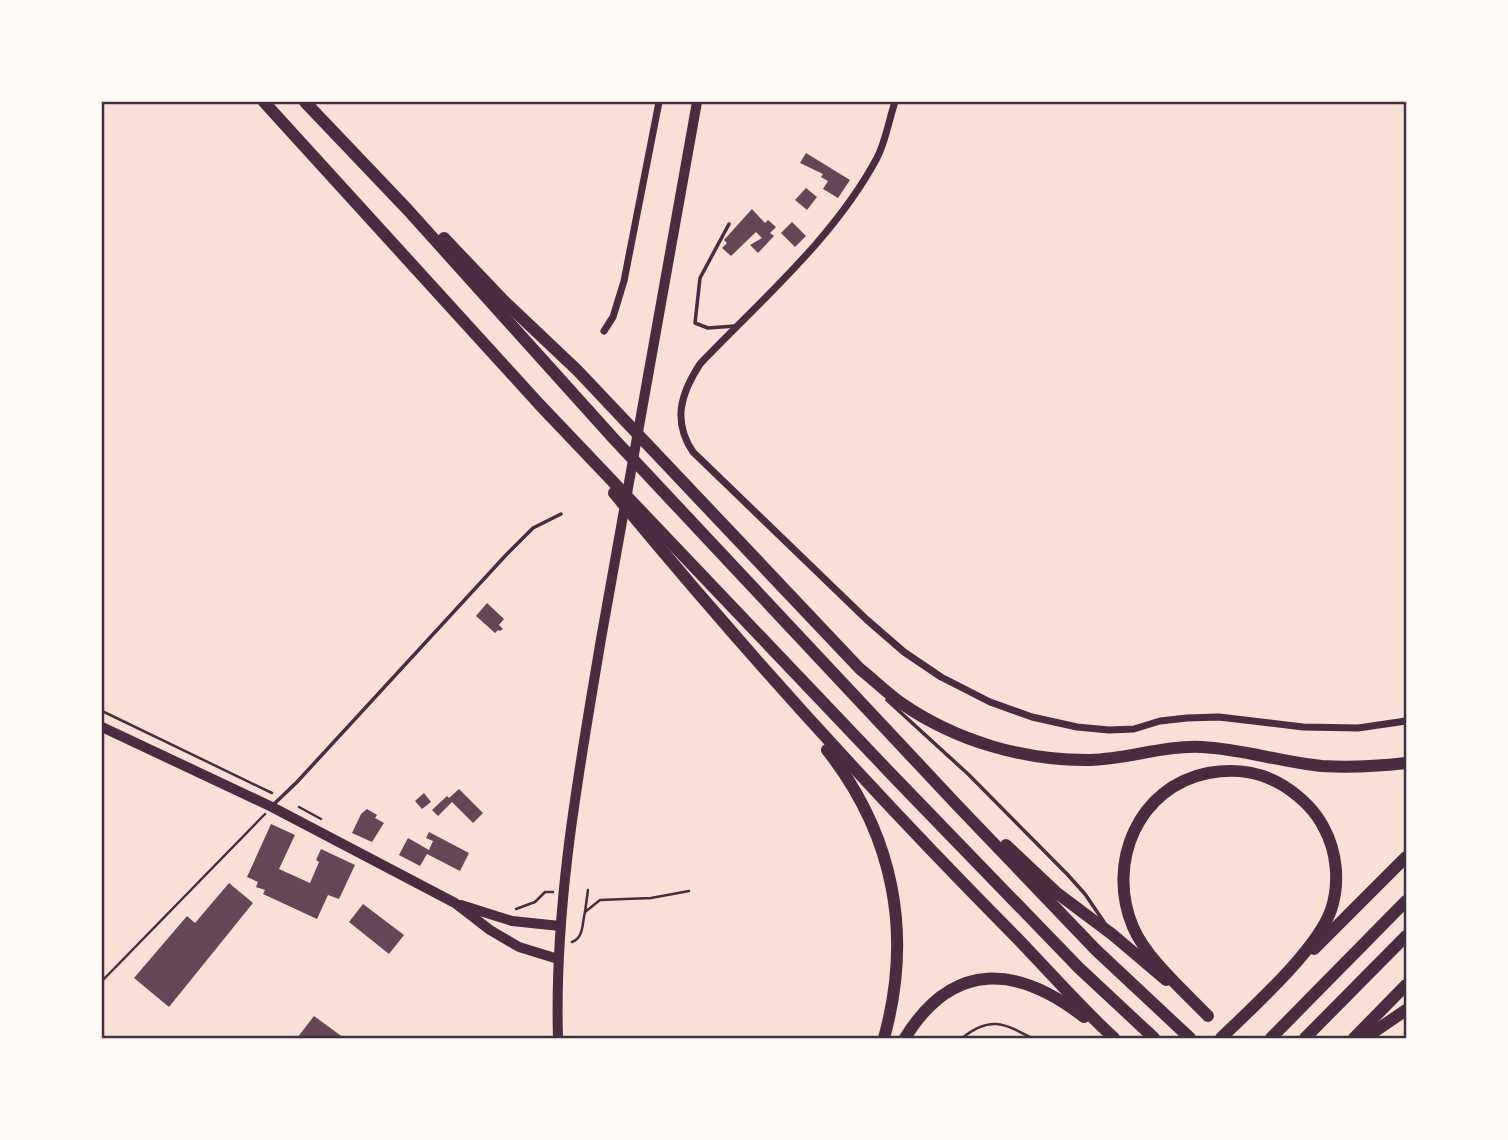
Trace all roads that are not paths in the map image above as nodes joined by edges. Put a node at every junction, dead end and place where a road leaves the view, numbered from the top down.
1 (264, 102) edge
2 (305, 102) edge
3 (659, 102) edge
4 (697, 102) edge
5 (895, 102) edge
6 (407, 209) junction
7 (729, 224) dead end
8 (737, 326) junction
9 (604, 331) dead end
10 (540, 404) junction
11 (561, 514) dead end
12 (736, 638) junction
13 (860, 669) junction
14 (1406, 721) edge
15 (102, 727) edge
16 (1406, 763) edge
17 (957, 805) junction
18 (272, 807) junction
19 (1406, 857) edge
20 (1406, 901) edge
21 (455, 903) junction
22 (560, 926) junction
23 (1112, 935) junction
24 (1406, 936) edge
25 (558, 959) junction
26 (1406, 985) edge
27 (1268, 992) junction
28 (1406, 1010) edge
29 (1208, 1016) junction
30 (1100, 1025) junction
31 (558, 1038) edge
32 (884, 1038) edge
33 (905, 1038) edge
34 (1114, 1038) edge
35 (1154, 1038) edge
36 (1190, 1038) edge
37 (1221, 1038) edge
38 (1232, 1038) edge
39 (1271, 1038) edge
40 (1305, 1038) edge
41 (1354, 1038) edge
42 (1365, 1038) edge

1 - 10 highway
2 - 6 highway
3 - 9 street
4 - 22 main road
5 - 8 street
6 - 13 highway
6 - 17 highway
7 - 8 lane
8 - 14 street
10 - 12 highway
10 - 35 highway
11 - 18 lane
12 - 30 highway
12 - 32 highway
13 - 16 highway
13 - 23 lane
15 - 18 main road
17 - 23 highway
17 - 36 highway
18 - 21 main road
19 - 27 highway
20 - 39 highway
21 - 22 main road
21 - 25 main road
22 - 25 main road
23 - 29 highway
24 - 40 highway
25 - 31 main road
26 - 41 highway
27 - 29 highway
27 - 37 highway
28 - 42 highway
29 - 38 highway
30 - 33 highway
30 - 34 highway

